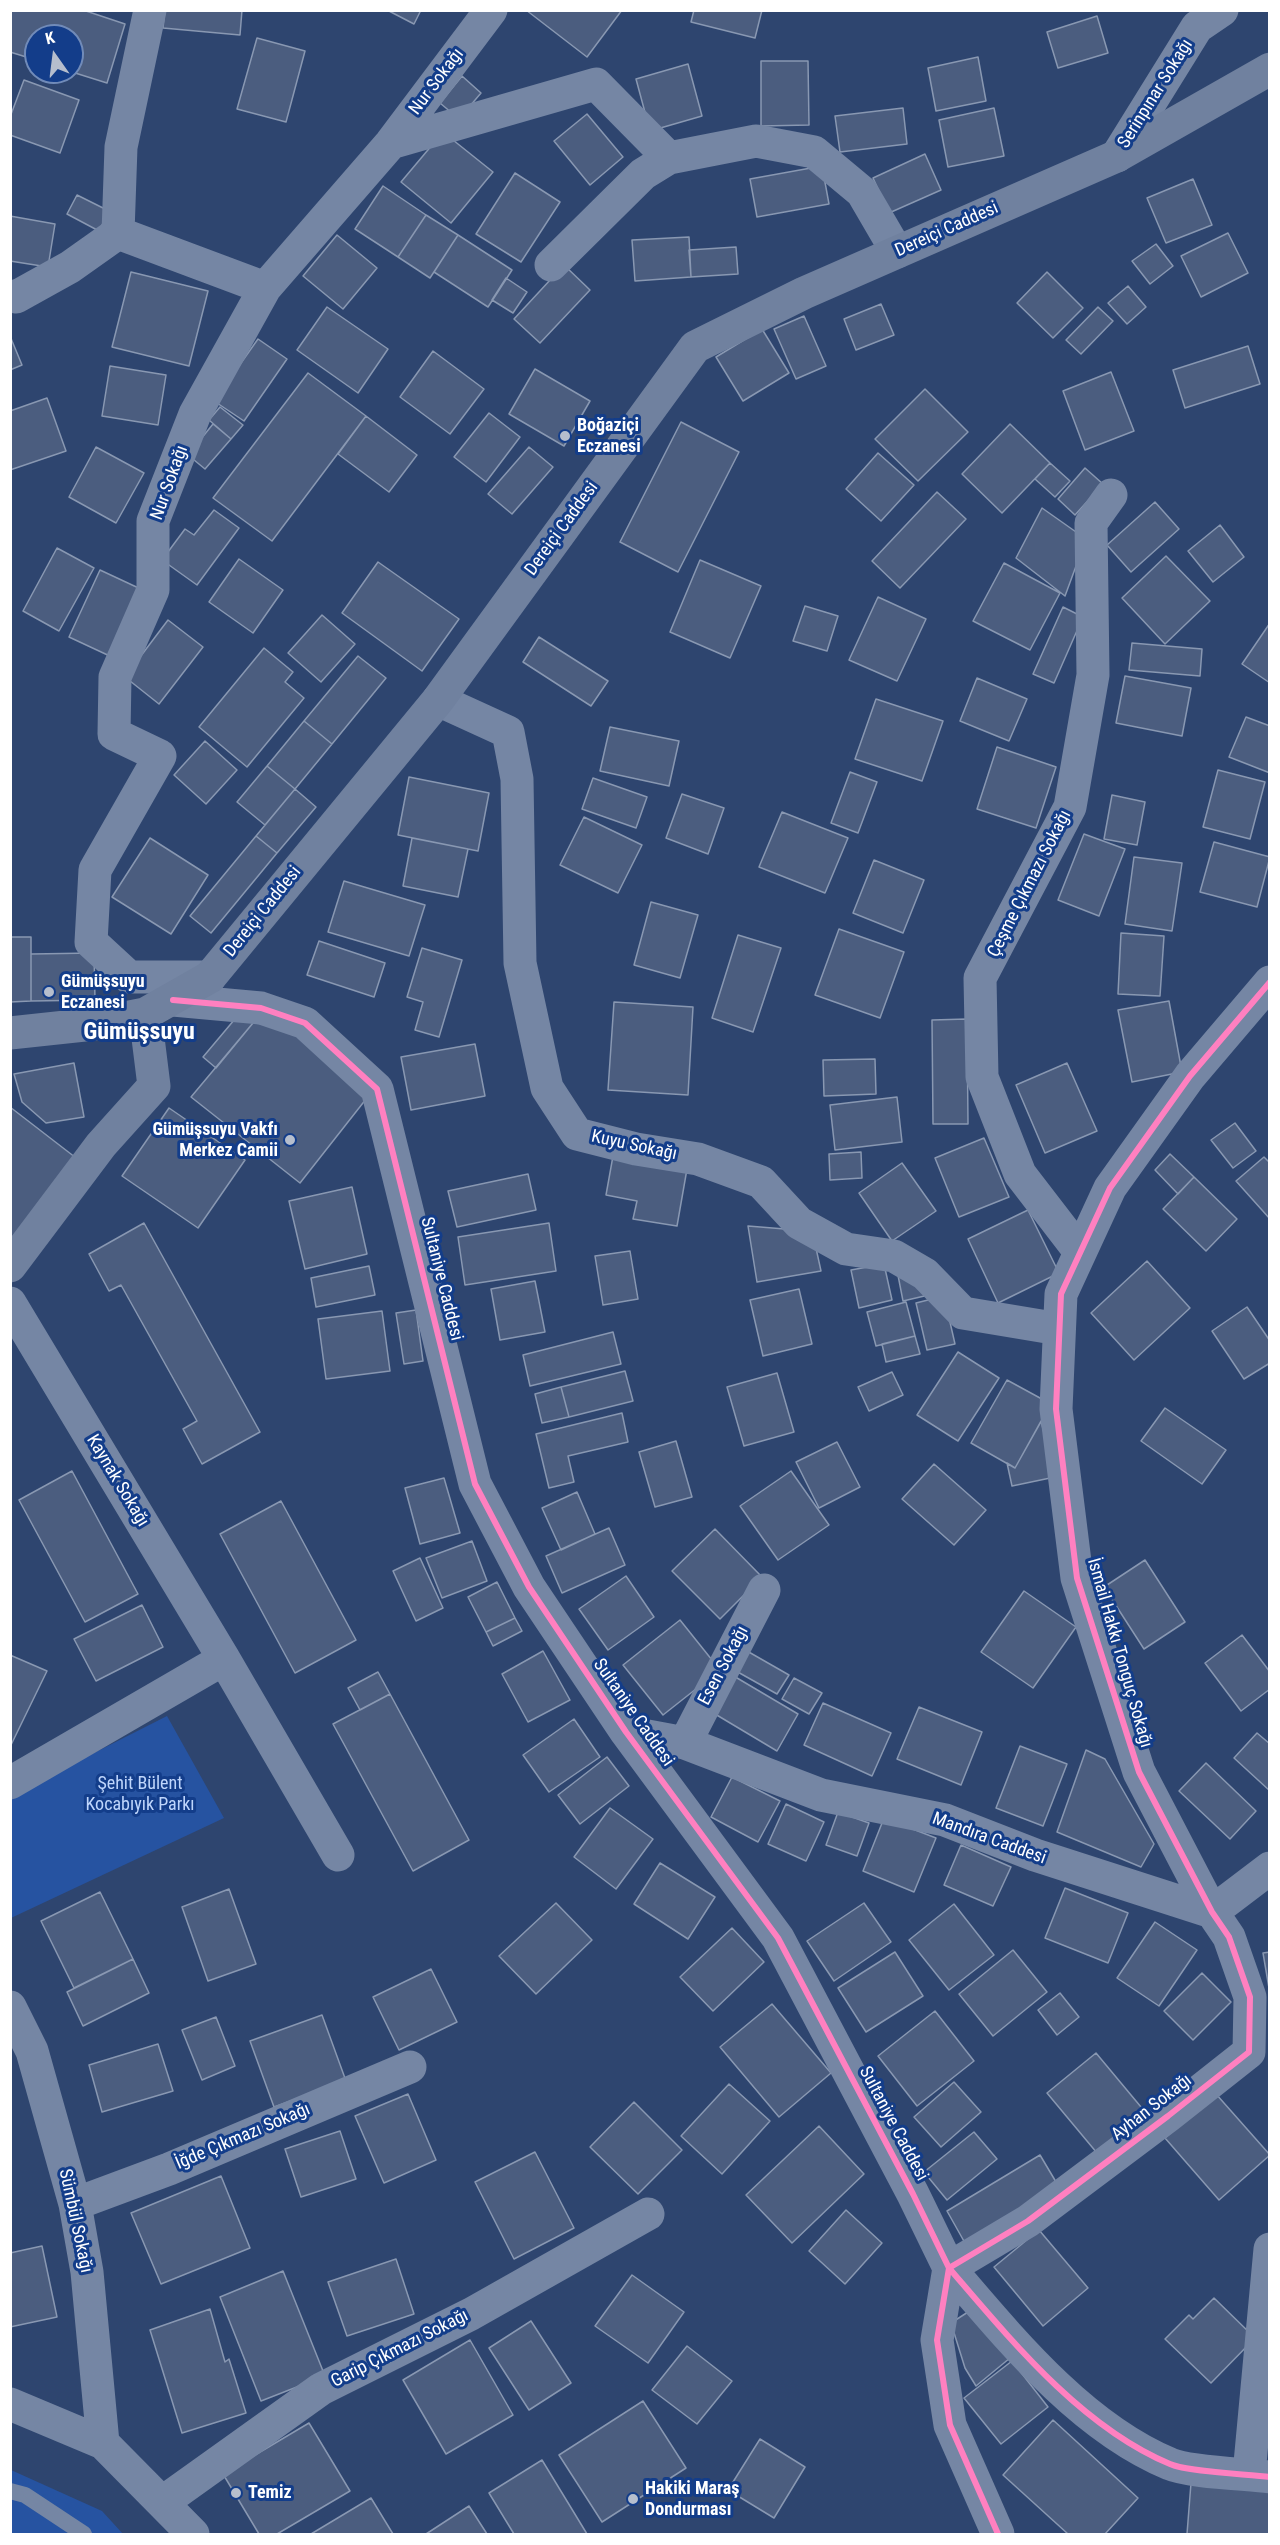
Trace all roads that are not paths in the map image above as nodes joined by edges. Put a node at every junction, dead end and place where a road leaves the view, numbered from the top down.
1 (150, 10) edge
2 (491, 10) edge
3 (1222, 10) edge
4 (1269, 69) edge
5 (391, 143) junction
6 (1117, 156) junction
7 (669, 158) junction
8 (118, 232) junction
9 (897, 252) junction
10 (550, 265) dead end
11 (265, 288) junction
12 (10, 297) edge
13 (1111, 495) dead end
14 (438, 700) junction
15 (210, 977) junction
16 (1269, 982) edge
17 (159, 1007) junction
18 (10, 1033) edge
19 (1080, 1252) junction
20 (10, 1266) edge
21 (10, 1303) edge
22 (1059, 1329) junction
23 (764, 1590) dead end
24 (224, 1659) junction
25 (626, 1732) junction
26 (685, 1743) junction
27 (10, 1783) edge
28 (338, 1855) dead end
29 (1269, 1868) edge
30 (1212, 1912) junction
31 (10, 2007) edge
32 (1259, 2049) edge
33 (410, 2067) dead end
34 (75, 2204) junction
35 (648, 2214) dead end
36 (1269, 2248) edge
37 (949, 2268) junction
38 (10, 2404) edge
39 (103, 2443) junction
40 (1259, 2475) edge
41 (10, 2491) edge
42 (163, 2502) junction
43 (84, 2535) edge
44 (193, 2535) edge
45 (998, 2535) edge

1 - 8 street
2 - 5 street, Nur Sokağı
3 - 6 street, Serinpınar Sokağı
4 - 6 street, Dereiçi Caddesi
5 - 7 street
5 - 11 street, Nur Sokağı
6 - 9 street, Dereiçi Caddesi
7 - 9 street
7 - 10 street
8 - 11 street
8 - 12 street
9 - 14 street, Dereiçi Caddesi
11 - 15 street, Nur Sokağı
13 - 19 street, Çeşme Çıkmazı Sokağı
14 - 15 street, Dereiçi Caddesi
14 - 22 street, Kuyu Sokağı
15 - 17 street, Dereiçi Caddesi
16 - 19 street, İsmail Hakkı Tonguç Sokağı
17 - 18 street
17 - 20 street
17 - 25 street, Sultaniye Caddesi
19 - 22 street, İsmail Hakkı Tonguç Sokağı
21 - 24 street, Kaynak Sokağı
22 - 30 street, İsmail Hakkı Tonguç Sokağı
23 - 26 street, Esen Sokağı
24 - 27 street
24 - 28 street, Kaynak Sokağı
25 - 26 street, Mandıra Caddesi
25 - 37 street, Sultaniye Caddesi
26 - 30 street, Mandıra Caddesi
29 - 30 street
30 - 32 street, Ayhan Sokağı
31 - 34 street, Sümbül Sokağı
32 - 37 street, Ayhan Sokağı
33 - 34 street, İğde Çıkmazı Sokağı
34 - 39 street, Sümbül Sokağı
35 - 42 street, Garip Çıkmazı Sokağı
36 - 40 street
37 - 40 street, Sultaniye Caddesi
37 - 45 street
38 - 39 street
39 - 42 street
41 - 43 lane
42 - 44 street

